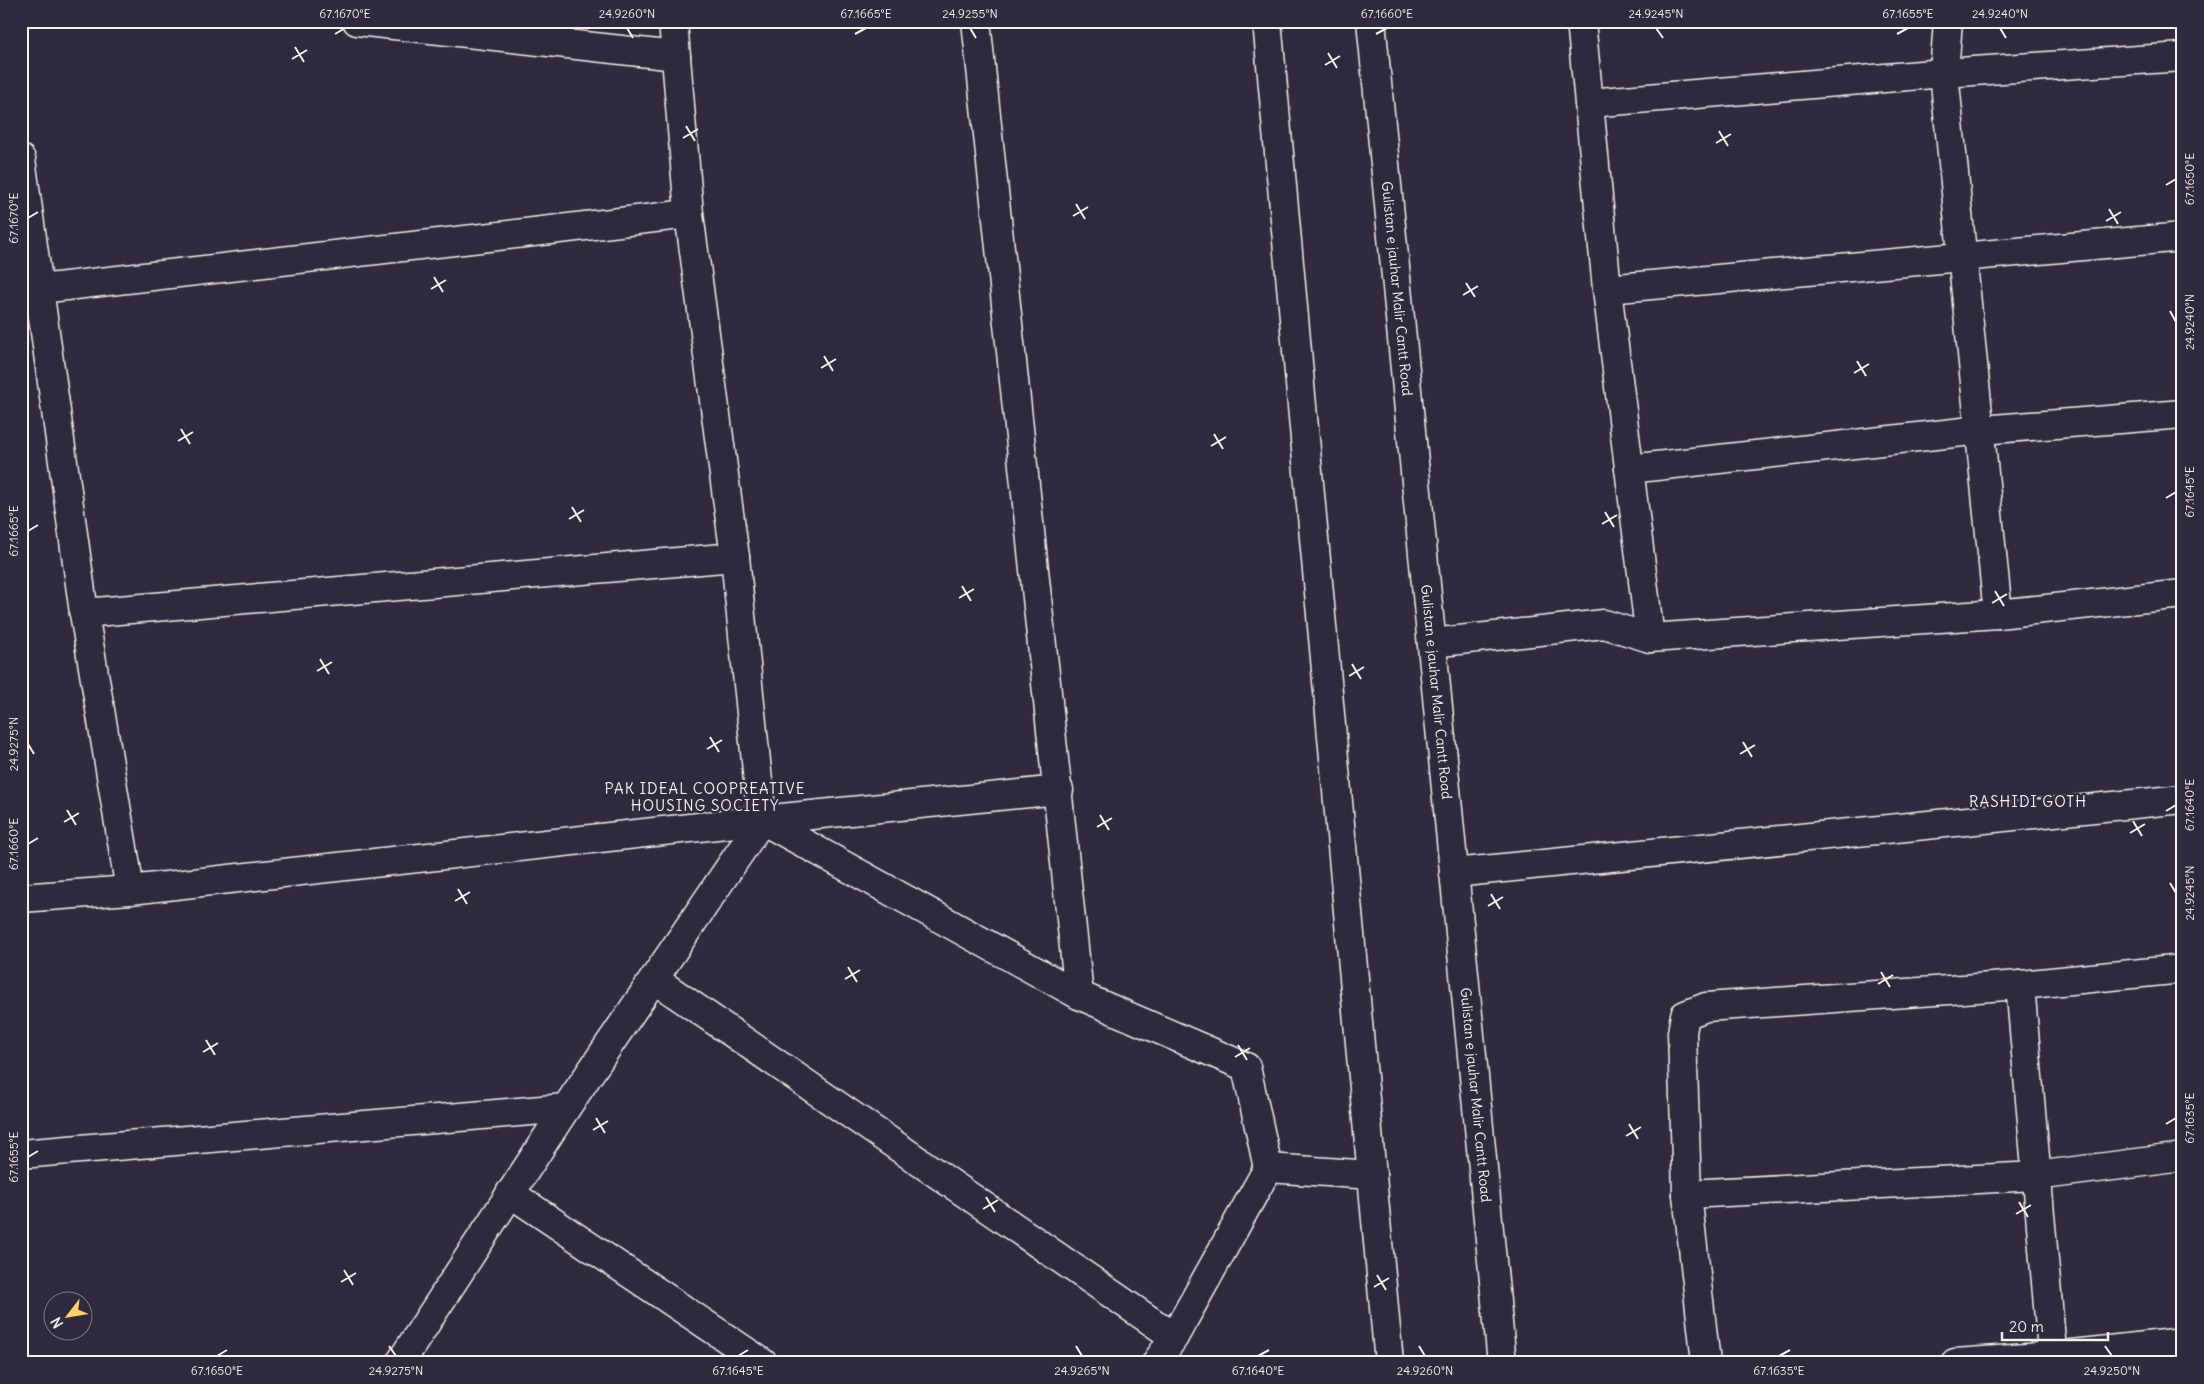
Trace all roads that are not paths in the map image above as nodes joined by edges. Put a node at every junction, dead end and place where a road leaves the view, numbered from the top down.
1 (357, 21) edge
2 (673, 21) edge
3 (976, 21) edge
4 (1267, 21) edge
5 (1370, 21) edge
6 (1581, 21) edge
7 (1948, 21) edge
8 (676, 56) junction
9 (2183, 57) edge
10 (1944, 73) junction
11 (1589, 103) junction
12 (21, 159) edge
13 (689, 214) junction
14 (2183, 237) edge
15 (1964, 258) junction
16 (40, 289) junction
17 (1607, 290) junction
18 (2183, 414) edge
19 (1981, 430) junction
20 (1629, 469) junction
21 (735, 557) junction
22 (2183, 594) edge
23 (84, 613) junction
24 (1998, 614) junction
25 (1650, 638) junction
26 (1432, 643) junction
27 (1059, 790) junction
28 (2183, 799) edge
29 (762, 820) junction
30 (1454, 873) junction
31 (130, 890) junction
32 (21, 898) edge
33 (2183, 969) edge
34 (654, 979) junction
35 (2020, 985) junction
36 (1079, 995) junction
37 (566, 1108) junction
38 (21, 1154) edge
39 (2183, 1156) edge
40 (1268, 1168) junction
41 (1372, 1175) junction
42 (2036, 1176) junction
43 (510, 1193) junction
44 (1687, 1194) junction
45 (1174, 1337) junction
46 (2183, 1342) edge
47 (2053, 1359) edge
48 (400, 1363) edge
49 (763, 1363) edge
50 (1156, 1363) edge
51 (1389, 1363) edge
52 (1502, 1363) edge
53 (1706, 1363) edge
54 (1955, 1363) edge

1 - 8 street
2 - 8 street
3 - 27 street
4 - 41 street
5 - 26 street, Gulistan e jauhar Malir Cantt Road
6 - 11 street
7 - 10 street
8 - 13 street
9 - 10 street
10 - 11 street
10 - 15 street
11 - 17 street
12 - 16 street
13 - 16 street
13 - 21 street
14 - 15 street
15 - 17 street
15 - 19 street
16 - 23 street
17 - 20 street
18 - 19 street
19 - 20 street
19 - 24 street
20 - 25 street
21 - 23 street
21 - 29 street
22 - 24 street
23 - 31 street
24 - 25 street
25 - 26 street
26 - 30 street, Gulistan e jauhar Malir Cantt Road
27 - 29 street
27 - 36 street
28 - 30 street
29 - 31 street
29 - 34 street
29 - 36 street
30 - 52 street, Gulistan e jauhar Malir Cantt Road
31 - 32 street
33 - 35 street
34 - 37 street
34 - 45 street
35 - 42 street
35 - 44 street
36 - 40 street
37 - 38 street
37 - 43 street
39 - 42 street
40 - 41 street
40 - 45 street
41 - 51 street
42 - 44 street
42 - 47 street
43 - 48 street
43 - 49 street
44 - 53 street
45 - 50 street
46 - 47 street
47 - 54 street

